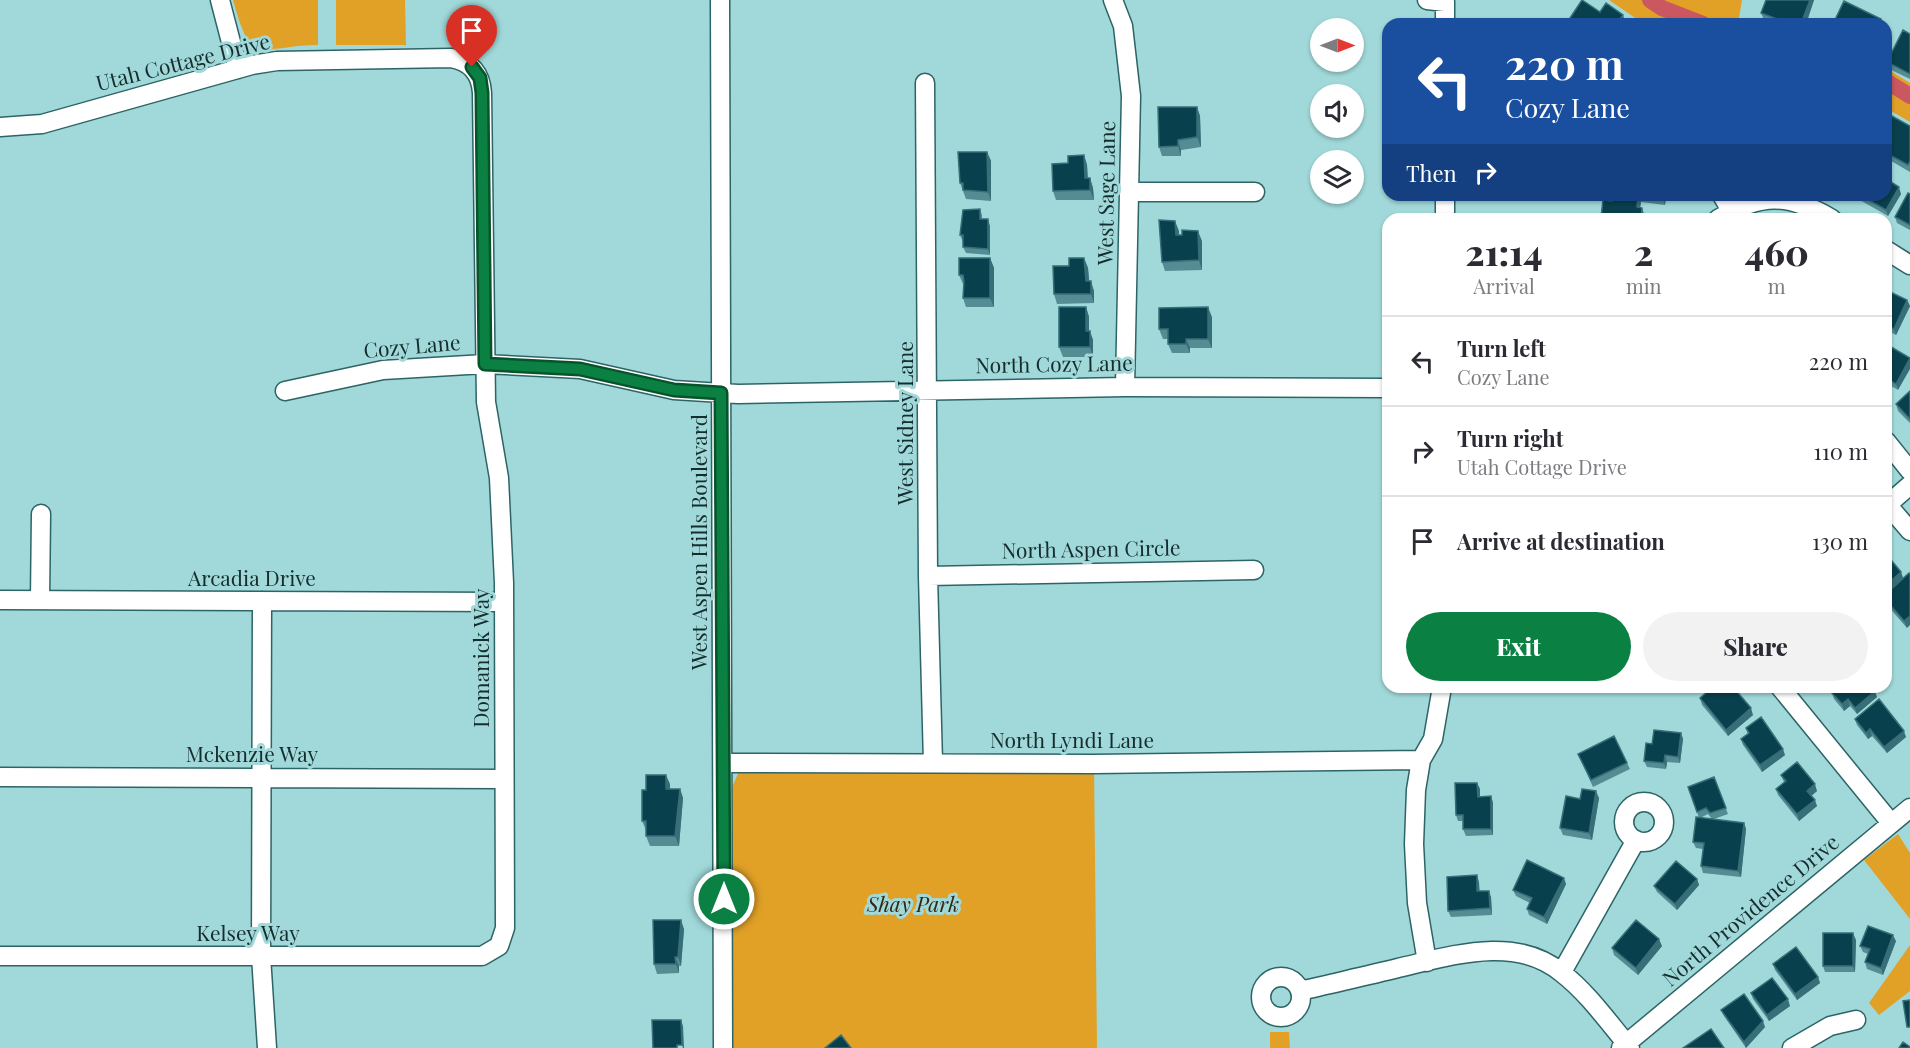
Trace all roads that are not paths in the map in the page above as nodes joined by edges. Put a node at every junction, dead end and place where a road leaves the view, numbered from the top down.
1 (220, 0) edge
2 (720, 0) edge
3 (1115, 0) edge
4 (1436, 1) edge
5 (1443, 18) edge
6 (238, 69) junction
7 (925, 83) dead end
8 (0, 127) edge
9 (1130, 192) junction
10 (1255, 192) dead end
11 (1753, 201) edge
12 (1787, 201) edge
13 (1728, 213) edge
14 (1822, 213) edge
15 (1892, 254) edge
16 (1910, 265) edge
17 (485, 364) junction
18 (1125, 387) junction
19 (1382, 388) edge
20 (928, 389) junction
21 (285, 391) dead end
22 (721, 393) junction
23 (1892, 448) edge
24 (1910, 471) edge
25 (1910, 485) edge
26 (1892, 500) edge
27 (1892, 512) edge
28 (41, 514) dead end
29 (1910, 531) edge
30 (1254, 570) dead end
31 (928, 576) junction
32 (0, 600) edge
33 (40, 600) junction
34 (262, 601) junction
35 (504, 602) junction
36 (1441, 693) edge
37 (1785, 693) edge
38 (1421, 759) junction
39 (724, 763) junction
40 (933, 763) junction
41 (0, 777) edge
42 (262, 778) junction
43 (504, 779) junction
44 (1910, 808) edge
45 (1891, 824) junction
46 (1636, 840) dead end
47 (495, 950) joint
48 (0, 956) edge
49 (261, 956) junction
50 (1427, 962) junction
51 (1562, 972) junction
52 (1300, 990) dead end
53 (1856, 1020) dead end
54 (1626, 1047) edge
55 (267, 1048) edge
56 (723, 1048) edge
57 (1792, 1048) edge

1 - 6 street
2 - 22 street, West Aspen Hills Boulevard
3 - 9 street, West Sage Lane
4 - 5 street
6 - 8 street, Utah Cottage Drive
6 - 17 street, Utah Cottage Drive
7 - 20 street, West Sidney Lane
9 - 10 street
9 - 18 street, West Sage Lane
11 - 13 street
12 - 14 street
15 - 16 street
17 - 21 street, Cozy Lane
17 - 22 street, Cozy Lane
17 - 35 street, Domanick Way
18 - 19 street, North Cozy Lane
18 - 20 street, North Cozy Lane
20 - 22 street, North Cozy Lane
20 - 31 street, West Sidney Lane
22 - 39 street, West Aspen Hills Boulevard
23 - 24 street
25 - 26 street
27 - 29 street
28 - 33 street
30 - 31 street, North Aspen Circle
31 - 40 street, West Sidney Lane
32 - 33 street, Arcadia Drive
33 - 34 street, Arcadia Drive
34 - 35 street, Arcadia Drive
34 - 42 street
35 - 43 street, Domanick Way
36 - 38 street
37 - 45 street
38 - 40 street, North Lyndi Lane
38 - 50 street
39 - 40 street, North Lyndi Lane
39 - 56 street, West Aspen Hills Boulevard
41 - 42 street, Mckenzie Way
42 - 43 street, Mckenzie Way
42 - 49 street
43 - 47 street, Domanick Way
44 - 45 street, North Providence Drive
45 - 54 street, North Providence Drive
46 - 51 street
47 - 49 street, Kelsey Way
48 - 49 street, Kelsey Way
49 - 55 street
50 - 51 street
50 - 52 street
51 - 54 street
53 - 57 street

